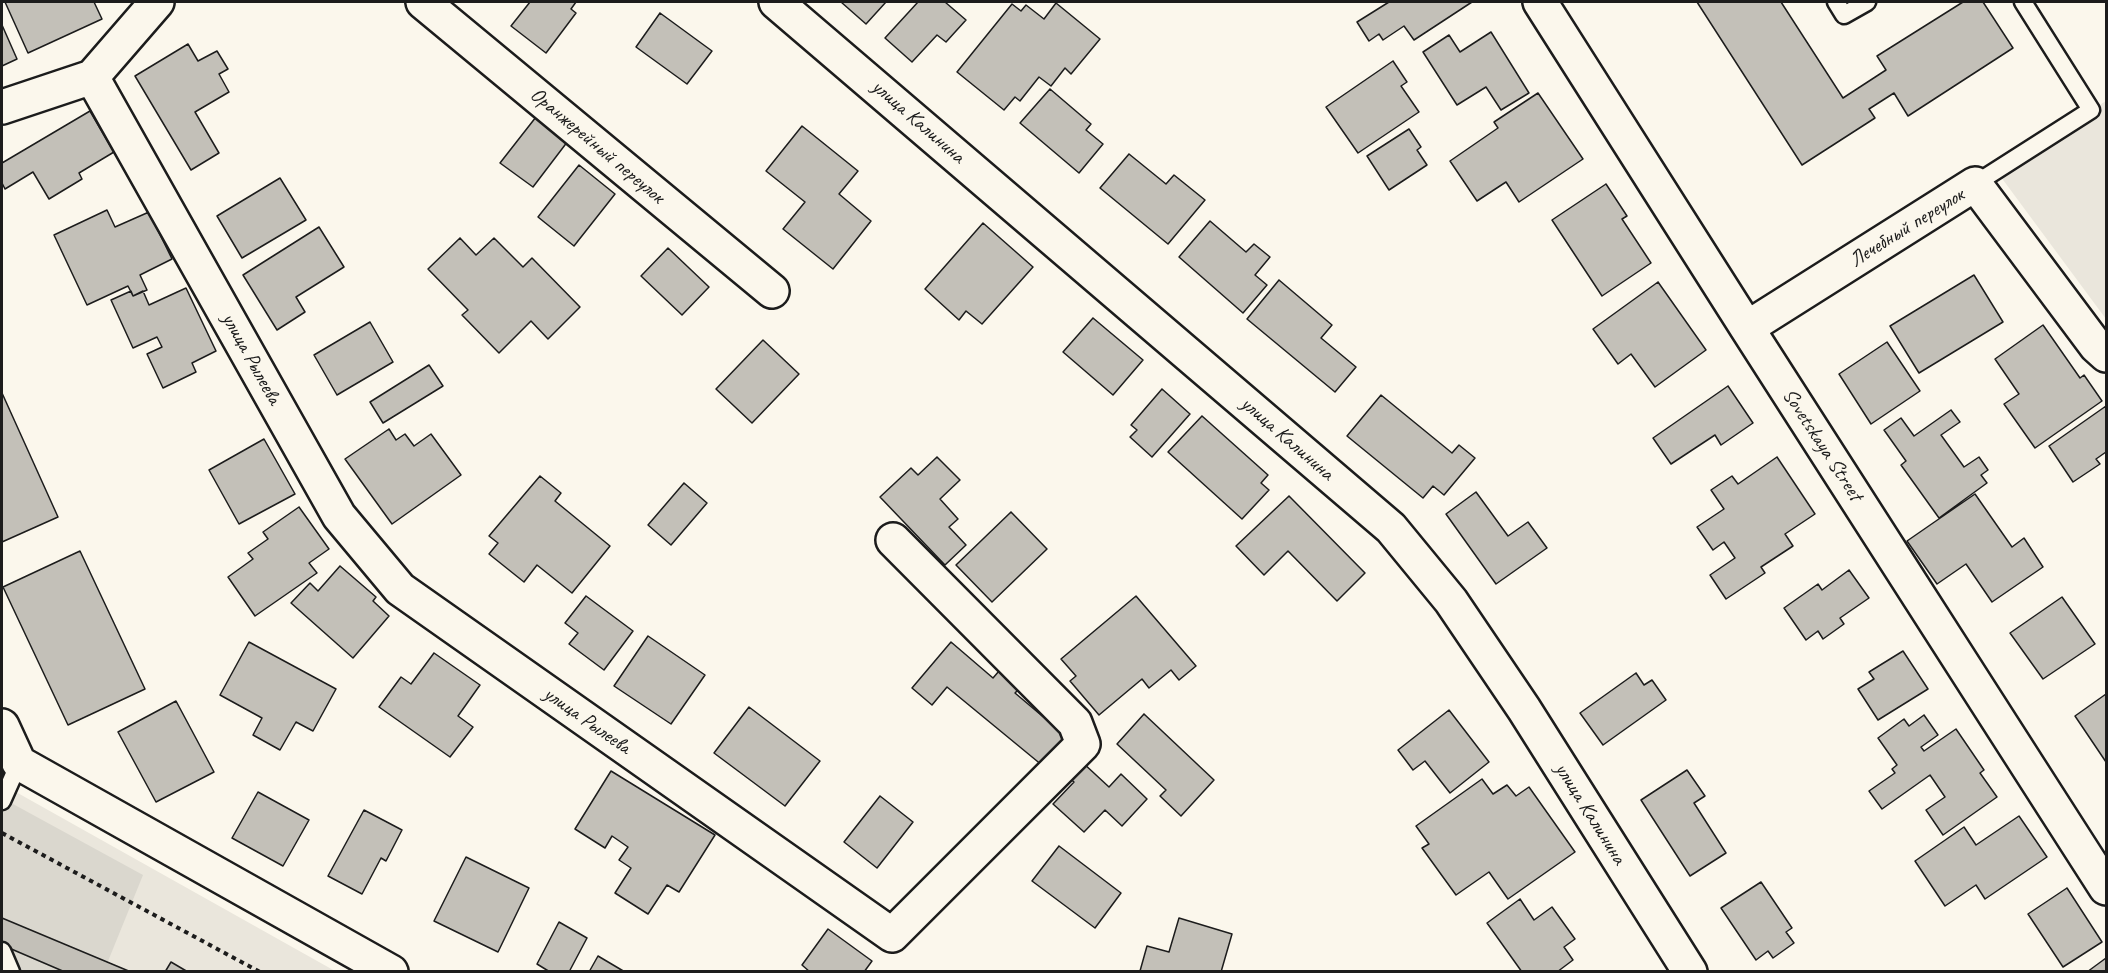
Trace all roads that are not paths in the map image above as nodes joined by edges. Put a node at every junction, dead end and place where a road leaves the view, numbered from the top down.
1 (157, 2) edge
2 (423, 2) edge
3 (776, 2) edge
4 (1540, 2) edge
5 (1836, 2) edge
6 (1867, 2) edge
7 (2023, 2) edge
8 (92, 77) junction
9 (2, 107) edge
10 (1975, 184) junction
11 (772, 291) dead end
12 (1747, 328) junction
13 (2106, 355) edge
14 (893, 540) dead end
15 (2, 726) edge
16 (19, 763) junction
17 (2, 801) edge
18 (2106, 888) edge
19 (2, 951) edge
20 (11, 972) edge
21 (391, 972) edge
22 (1690, 972) edge

1 - 8 street
2 - 11 street, Оранжерейный переулок
3 - 22 street, улица Калинина
4 - 12 street, Sovetskaya Street
5 - 6 lane
7 - 10 lane
8 - 9 street
8 - 14 street, улица Рылеева
10 - 12 street, Лечебный переулок
10 - 13 street, Лечебный переулок
12 - 18 street, Sovetskaya Street
15 - 16 street
16 - 17 lane
16 - 21 street
19 - 20 lane

